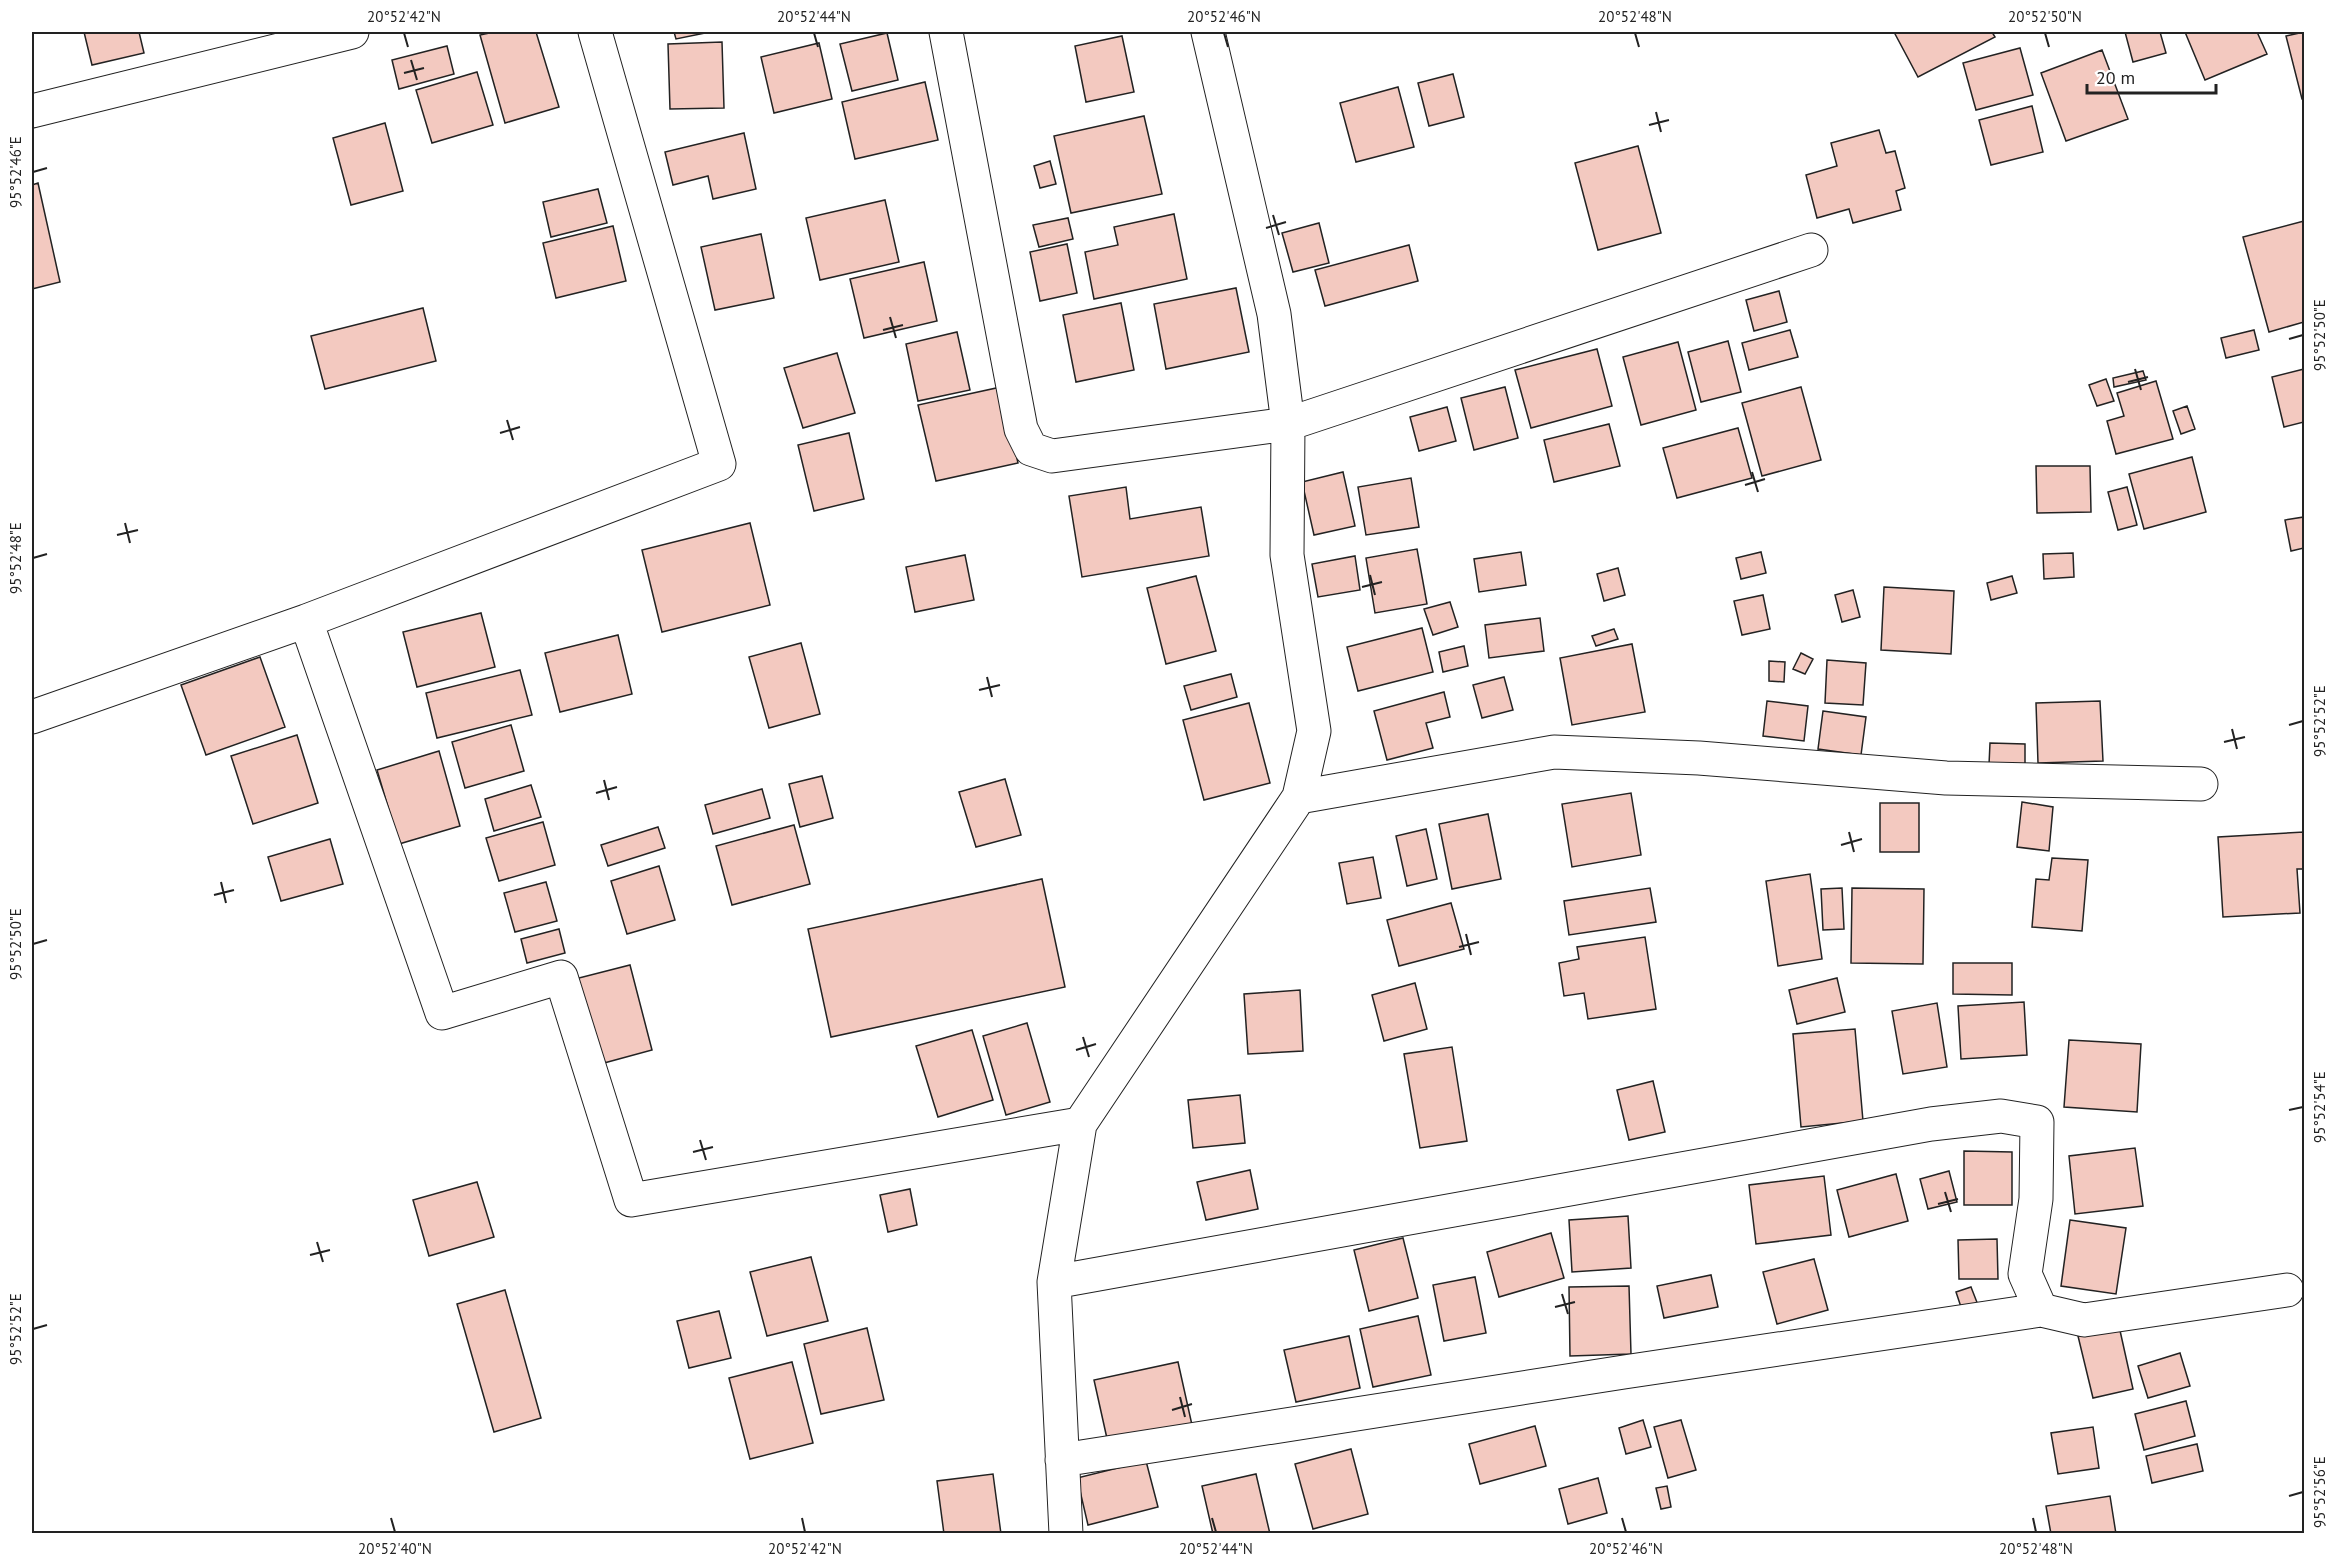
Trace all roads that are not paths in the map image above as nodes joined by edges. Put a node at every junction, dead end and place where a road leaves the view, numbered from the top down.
1 (352, 32) edge
2 (595, 32) edge
3 (946, 32) edge
4 (1208, 32) edge
5 (32, 111) edge
6 (1811, 249) dead end
7 (1288, 424) junction
8 (306, 621) junction
9 (32, 717) edge
10 (2201, 784) dead end
11 (1299, 797) junction
12 (1080, 1124) junction
13 (1054, 1282) junction
14 (2287, 1290) dead end
15 (2041, 1310) junction
16 (1062, 1460) junction
17 (1066, 1533) edge

1 - 5 street
2 - 8 street
3 - 7 street
4 - 7 street
6 - 7 street
7 - 11 street
8 - 9 street
8 - 12 street
10 - 11 street
11 - 12 street
12 - 13 street
13 - 15 street
13 - 16 street
14 - 15 street
15 - 16 street
16 - 17 street

